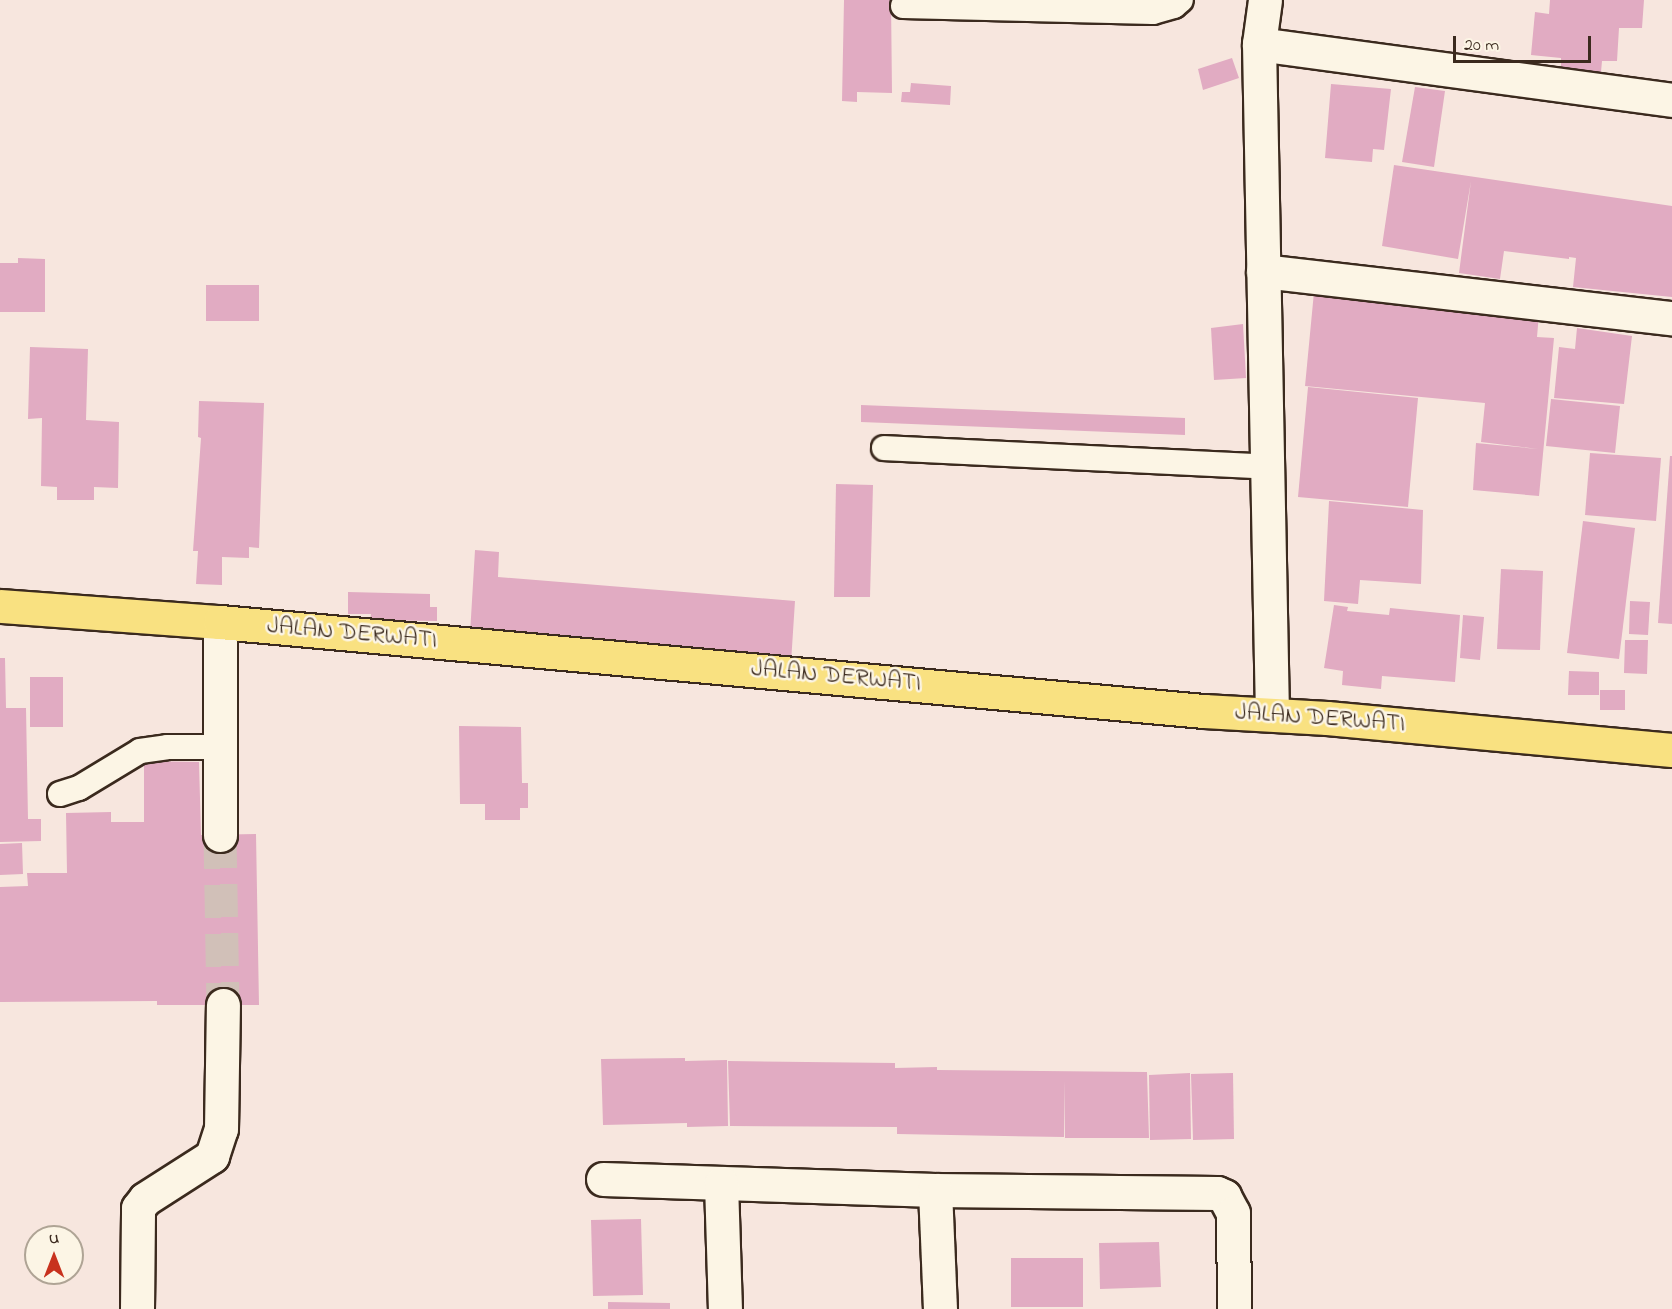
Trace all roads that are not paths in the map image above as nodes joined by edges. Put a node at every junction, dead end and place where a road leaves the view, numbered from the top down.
1 (1181, 0) edge
2 (1265, 0) edge
3 (903, 6) dead end
4 (1259, 44) junction
5 (1672, 100) edge
6 (1263, 271) junction
7 (1672, 318) edge
8 (884, 448) dead end
9 (1268, 468) junction
10 (0, 606) edge
11 (220, 622) junction
12 (1262, 713) junction
13 (220, 747) junction
14 (1672, 750) edge
15 (60, 794) dead end
16 (220, 835) tunnel mouth
17 (223, 1005) tunnel mouth
18 (603, 1179) dead end
19 (721, 1183) junction
20 (935, 1190) junction
21 (137, 1309) edge
22 (725, 1309) edge
23 (940, 1309) edge
24 (1234, 1309) edge

1 - 3 lane
2 - 4 street
4 - 5 street
4 - 6 street
6 - 7 street
6 - 9 street
8 - 9 lane
9 - 12 street
10 - 11 main road, JALAN DERWATI
11 - 12 main road, JALAN DERWATI
11 - 13 street
12 - 14 main road, JALAN DERWATI
13 - 15 lane
13 - 16 street
17 - 21 street
18 - 19 street
19 - 20 street
19 - 22 street
20 - 23 street
20 - 24 street

